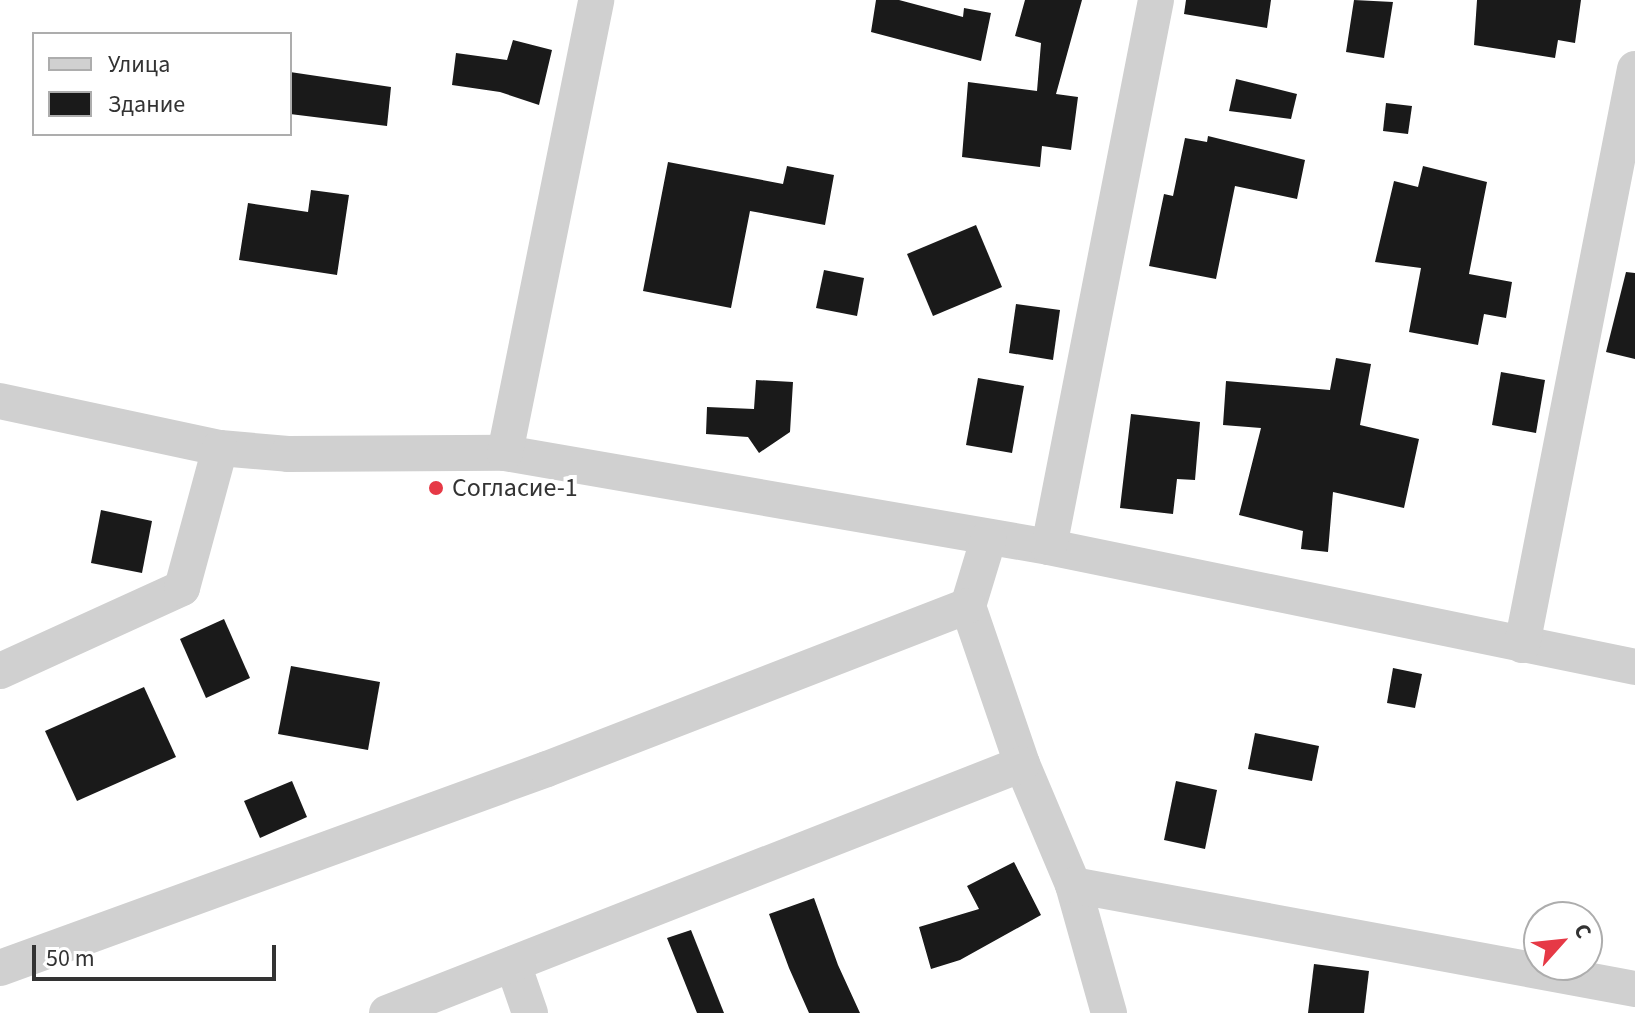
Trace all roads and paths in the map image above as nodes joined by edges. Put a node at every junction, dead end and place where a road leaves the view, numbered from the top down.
1 (596, 0) edge
2 (1156, 0) edge
3 (1635, 69) edge
4 (0, 401) edge
5 (220, 448) junction
6 (505, 453) junction
7 (989, 537) junction
8 (1049, 547) junction
9 (968, 606) junction
10 (1522, 645) junction
11 (1635, 667) edge
12 (0, 671) edge
13 (1022, 764) junction
14 (1073, 885) junction
15 (513, 964) junction
16 (0, 968) edge
17 (1635, 989) edge
18 (387, 1013) edge
19 (530, 1013) edge
20 (1109, 1013) edge

1 - 6 street
2 - 8 street
3 - 10 street
4 - 5 street
5 - 6 street
5 - 12 street
6 - 7 street
7 - 8 street
7 - 9 street
8 - 10 street
9 - 13 street
9 - 16 street
10 - 11 street
13 - 14 street
13 - 15 street
14 - 17 street
14 - 20 street
15 - 18 street
15 - 19 street

